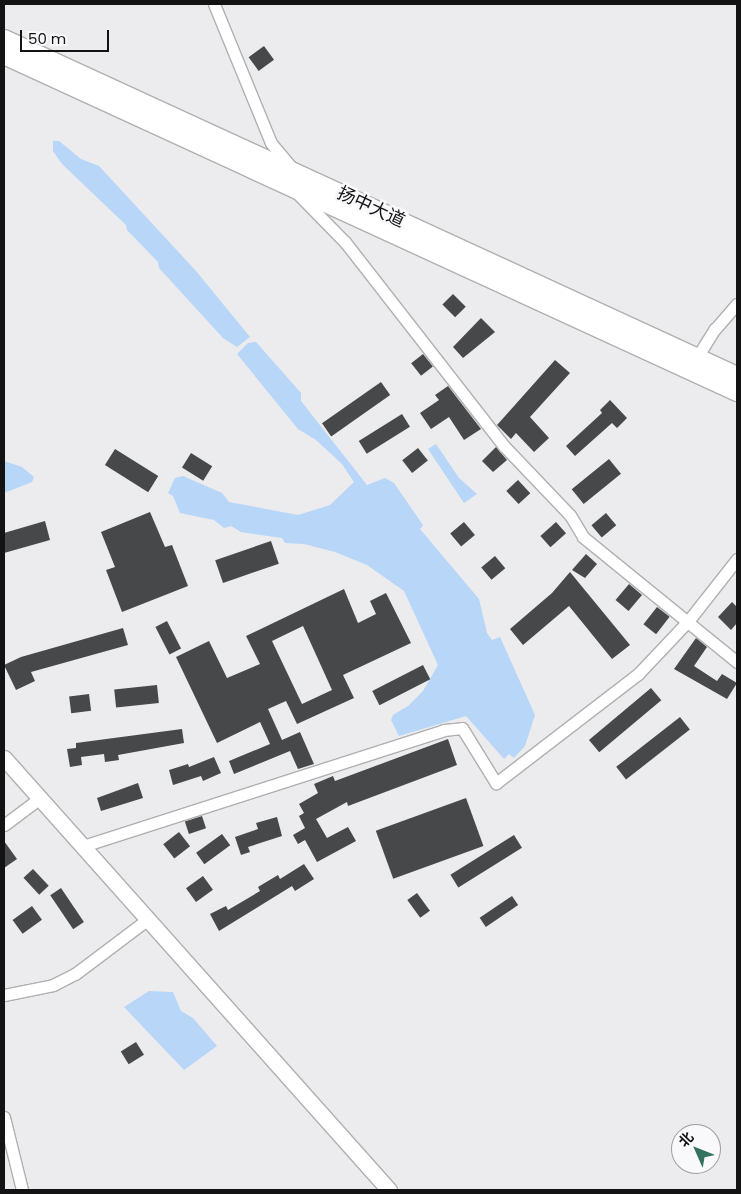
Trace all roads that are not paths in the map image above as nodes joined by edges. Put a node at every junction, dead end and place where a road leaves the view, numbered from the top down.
1 (214, 4) edge
2 (4, 40) edge
3 (4, 55) edge
4 (293, 180) junction
5 (737, 304) edge
6 (693, 364) junction
7 (737, 376) edge
8 (737, 392) edge
9 (737, 559) edge
10 (689, 620) junction
11 (737, 662) edge
12 (4, 758) edge
13 (40, 798) junction
14 (4, 826) edge
15 (83, 846) junction
16 (148, 919) junction
17 (4, 996) edge
18 (4, 1117) edge
19 (22, 1190) edge
20 (389, 1190) edge

1 - 4 street
2 - 4 main road, 扬中大道
3 - 4 main road, 扬中大道
4 - 6 main road, 扬中大道
4 - 10 street
5 - 6 street
6 - 7 main road, 扬中大道
6 - 8 main road, 扬中大道
9 - 10 street
10 - 11 street
10 - 15 street
12 - 13 main road
13 - 14 street
13 - 15 main road
15 - 16 main road
16 - 17 street
16 - 20 main road
18 - 19 street

